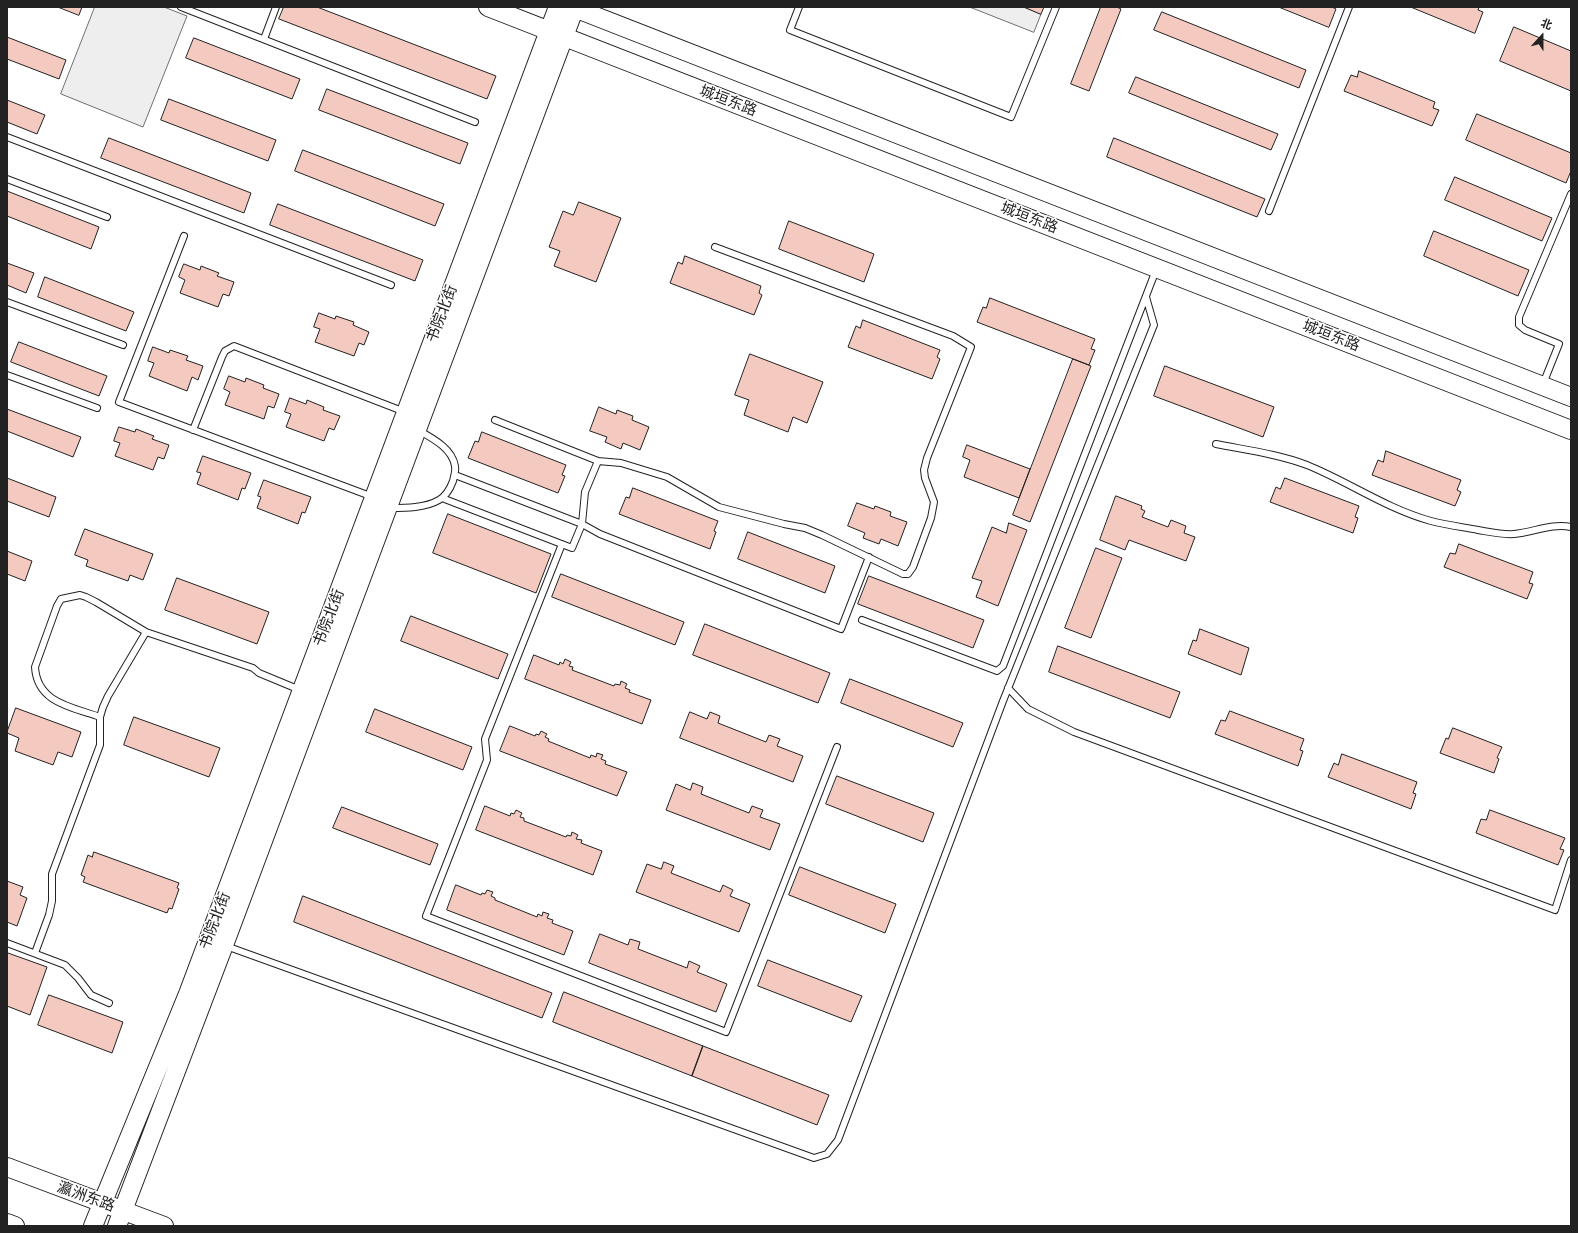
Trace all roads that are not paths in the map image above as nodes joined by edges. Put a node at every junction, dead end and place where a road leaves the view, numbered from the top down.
1 (181, 7) edge
2 (276, 7) edge
3 (488, 7) edge
4 (570, 7) edge
5 (799, 7) edge
6 (1056, 7) edge
7 (1349, 7) edge
8 (556, 34) junction
9 (264, 39) junction
10 (475, 122) dead end
11 (7, 137) edge
12 (7, 179) edge
13 (1571, 194) edge
14 (1269, 211) dead end
15 (107, 217) dead end
16 (184, 236) dead end
17 (715, 248) dead end
18 (1157, 268) junction
19 (391, 285) dead end
20 (1146, 297) junction
21 (7, 302) edge
22 (122, 345) dead end
23 (7, 375) edge
24 (1542, 386) junction
25 (1571, 397) edge
26 (97, 408) dead end
27 (406, 413) junction
28 (495, 420) dead end
29 (417, 429) junction
30 (193, 430) junction
31 (1571, 430) edge
32 (1216, 444) dead end
33 (598, 461) junction
34 (454, 474) junction
35 (442, 498) junction
36 (381, 503) junction
37 (582, 524) junction
38 (1571, 527) edge
39 (562, 544) junction
40 (869, 558) junction
41 (862, 620) dead end
42 (146, 632) junction
43 (1008, 688) junction
44 (301, 690) junction
45 (100, 717) junction
46 (837, 747) dead end
47 (1571, 860) edge
48 (7, 943) edge
49 (224, 945) junction
50 (35, 953) junction
51 (109, 1003) dead end
52 (7, 1167) edge
53 (101, 1203) junction
54 (120, 1218) edge
55 (7, 1223) edge
56 (15, 1226) edge
57 (93, 1226) edge
58 (164, 1226) edge

1 - 9 lane
2 - 9 lane
3 - 8 street, 城垣东路
4 - 8 street, 书院北街
4 - 24 street, 城垣东路
5 - 6 lane
7 - 14 lane
8 - 18 street, 城垣东路
8 - 27 street, 书院北街
8 - 29 street, 书院北街
9 - 10 lane
11 - 19 lane
12 - 15 lane
13 - 24 lane
16 - 30 lane
17 - 40 lane
18 - 20 lane
18 - 31 street, 城垣东路
20 - 41 lane
20 - 43 lane
21 - 22 lane
23 - 26 lane
24 - 25 street, 城垣东路
27 - 30 lane
27 - 36 street, 书院北街
28 - 33 lane
29 - 34 lane
29 - 36 street, 书院北街
30 - 36 lane
32 - 38 lane
33 - 37 lane
33 - 40 lane
34 - 35 lane
34 - 37 lane
35 - 36 lane
35 - 39 lane
36 - 44 street, 书院北街
36 - 49 street, 书院北街
37 - 39 lane
37 - 40 lane
39 - 46 lane
42 - 44 lane
42 - 45 lane
42 - 45 lane
43 - 47 lane
43 - 49 lane
44 - 53 street, 书院北街
45 - 50 lane
48 - 50 lane
49 - 54 street, 书院北街
50 - 51 lane
52 - 53 street, 瀛洲东路
53 - 54 street, 瀛洲东路
53 - 57 street, 书院北街
54 - 58 street, 瀛洲东路
55 - 56 street

